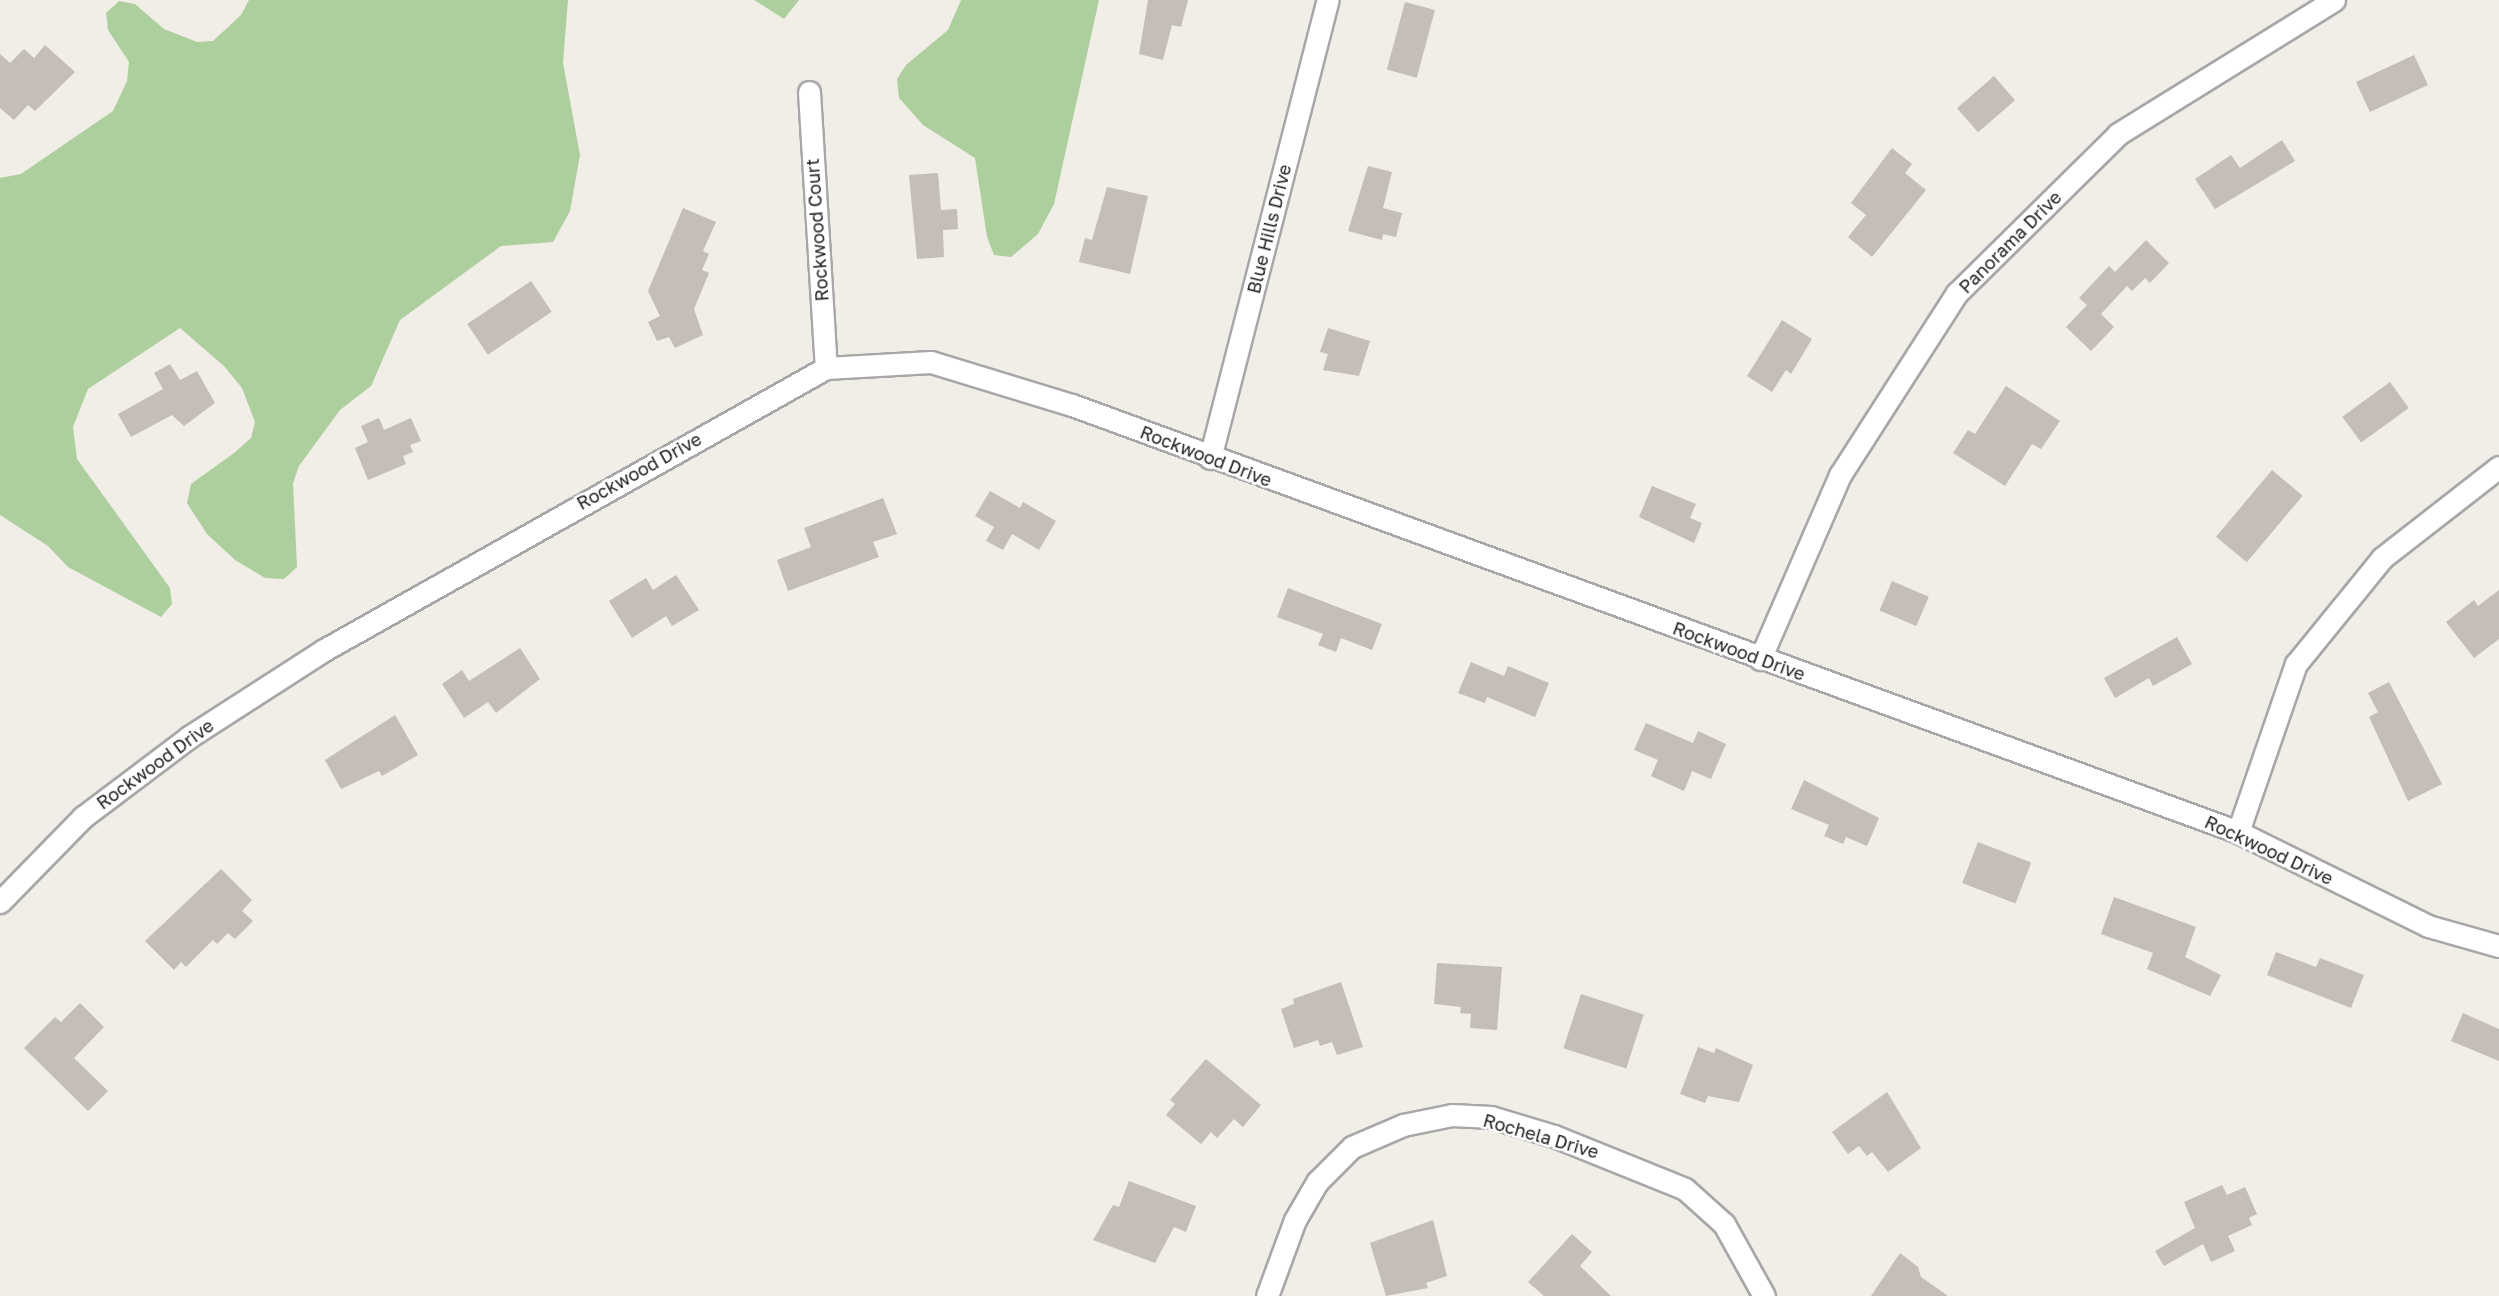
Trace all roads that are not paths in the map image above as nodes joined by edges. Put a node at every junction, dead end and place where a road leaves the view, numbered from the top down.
1 (1328, 0) edge
2 (2334, 0) edge
3 (808, 92) dead end
4 (826, 368) junction
5 (1210, 458) junction
6 (2499, 467) edge
7 (1760, 659) junction
8 (2238, 832) junction
9 (0, 902) edge
10 (2499, 946) edge
11 (1267, 1296) edge
12 (1764, 1296) edge

1 - 5 street, Blue Hills Drive
2 - 7 street, Panorama Drive
3 - 4 street, Rockwood Court
4 - 5 street, Rockwood Drive
4 - 9 street, Rockwood Drive
5 - 7 street, Rockwood Drive
6 - 8 street
7 - 8 street, Rockwood Drive
8 - 10 street, Rockwood Drive
11 - 12 street, Rochela Drive

